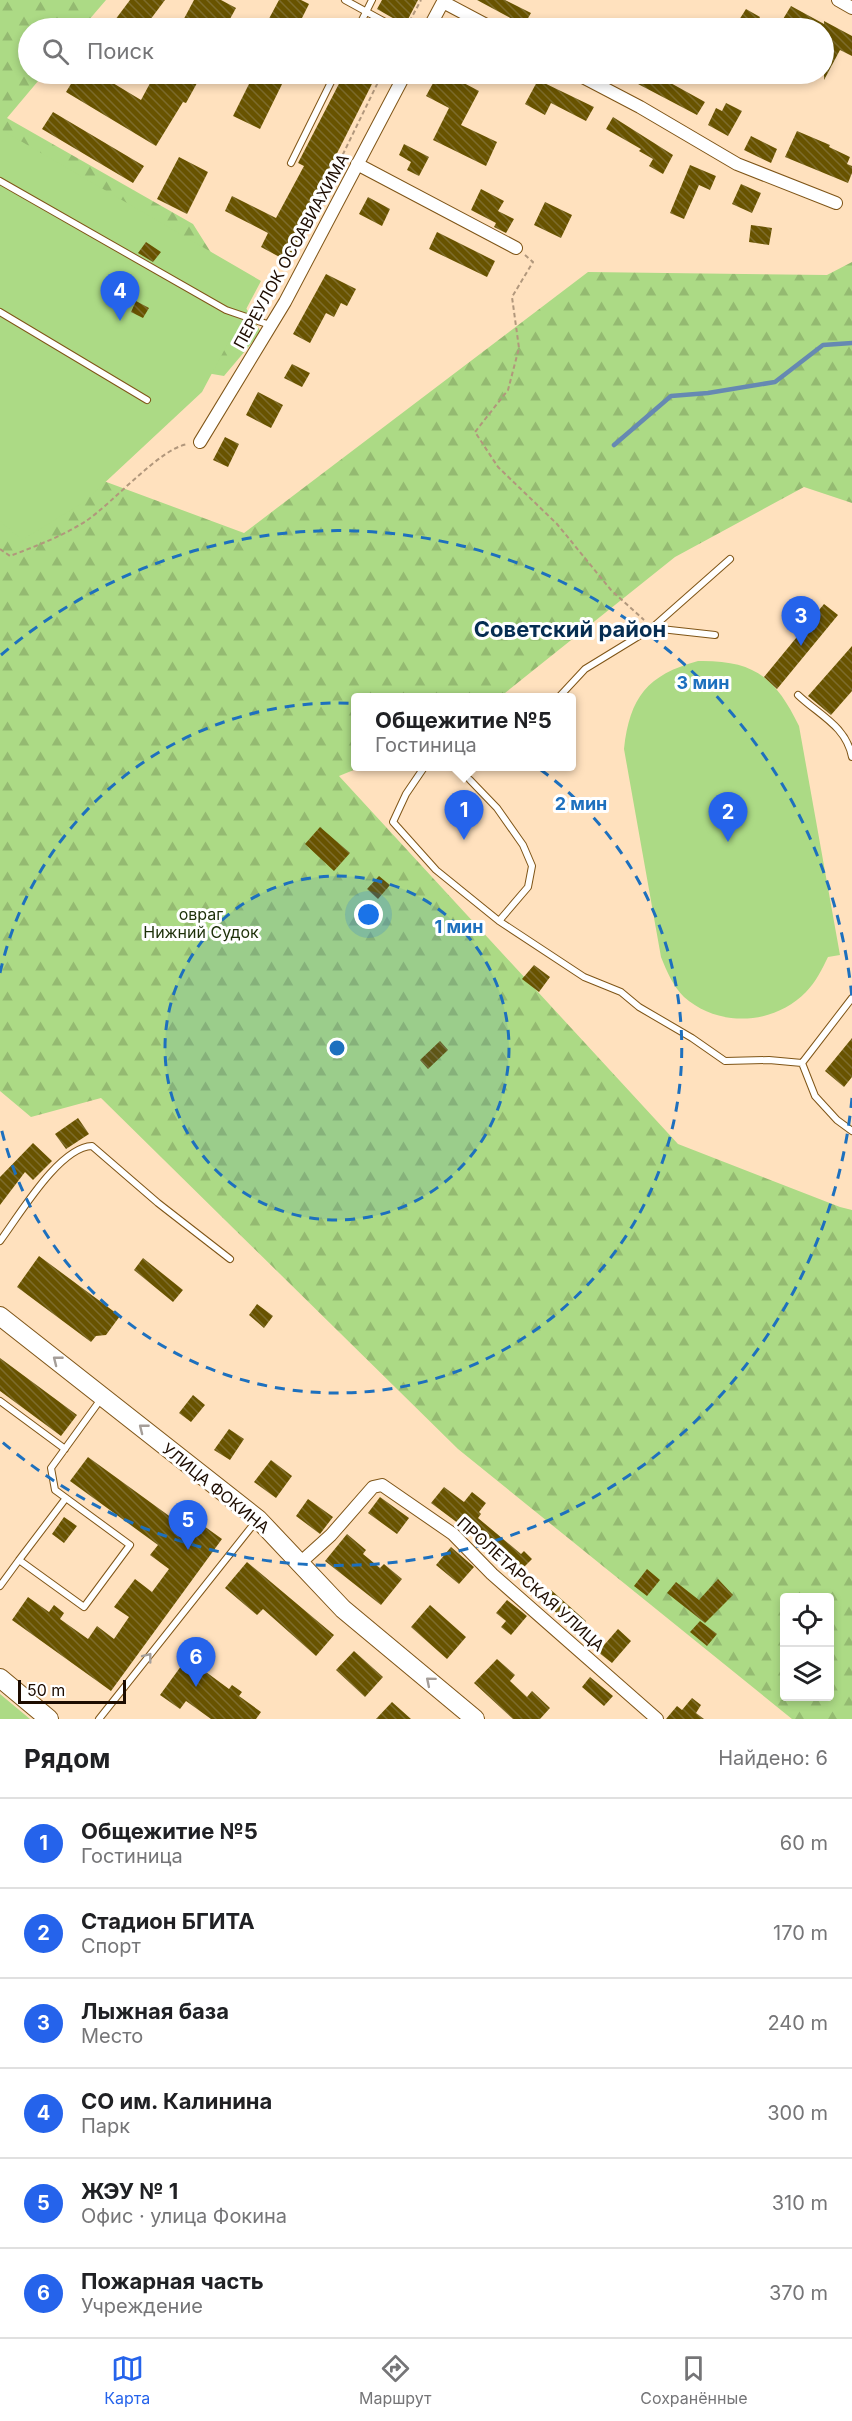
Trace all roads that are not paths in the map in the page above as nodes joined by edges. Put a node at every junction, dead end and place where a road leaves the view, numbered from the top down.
1 (345, 0) edge
2 (372, 0) edge
3 (838, 0) edge
4 (443, 1) edge
5 (852, 8) edge
6 (366, 12) junction
7 (363, 18) edge
8 (377, 18) edge
9 (434, 18) edge
10 (474, 18) edge
11 (330, 84) edge
12 (400, 84) edge
13 (596, 84) edge
14 (291, 163) dead end
15 (357, 164) junction
16 (0, 181) edge
17 (836, 203) dead end
18 (516, 248) road end
19 (0, 312) edge
20 (271, 326) junction
21 (147, 400) dead end
22 (200, 442) road end
23 (730, 559) dead end
24 (652, 628) junction
25 (715, 635) dead end
26 (563, 693) edge
27 (798, 695) dead end
28 (852, 757) edge
29 (422, 771) edge
30 (470, 780) dead end
31 (499, 921) junction
32 (852, 998) edge
33 (802, 1063) junction
34 (852, 1131) edge
35 (0, 1242) edge
36 (230, 1259) dead end
37 (0, 1316) edge
38 (103, 1397) junction
39 (0, 1401) edge
40 (65, 1449) junction
41 (66, 1498) junction
42 (258, 1519) junction
43 (19, 1560) junction
44 (300, 1563) junction
45 (0, 1586) edge
46 (0, 1678) edge
47 (466, 1714) edge
48 (49, 1719) edge
49 (99, 1719) edge
50 (657, 1719) edge

1 - 6 lane
2 - 6 lane
3 - 5 street
4 - 9 street
4 - 10 street
6 - 7 lane
6 - 8 lane
11 - 14 lane
12 - 15 street, ПЕРЕУЛОК ОСОАВИАХИМА
13 - 17 street
15 - 18 street
15 - 20 street, ПЕРЕУЛОК ОСОАВИАХИМА
16 - 20 lane
19 - 21 lane
20 - 22 street, ПЕРЕУЛОК ОСОАВИАХИМА
23 - 24 lane
24 - 25 lane
24 - 26 lane
27 - 28 lane
29 - 31 lane
30 - 31 lane
31 - 33 lane
32 - 33 lane
33 - 34 lane
35 - 36 lane
38 -> 37 main road, УЛИЦА ФОКИНА
38 - 40 lane
42 -> 38 main road, УЛИЦА ФОКИНА
39 - 40 lane
40 - 41 lane
41 - 43 lane
41 - 43 lane
42 - 44 main road, УЛИЦА ФОКИНА
49 -> 42 lane
43 - 45 lane
47 -> 44 main road, УЛИЦА ФОКИНА
44 - 50 street, ПРОЛЕТАРСКАЯ УЛИЦА
46 - 48 main road

